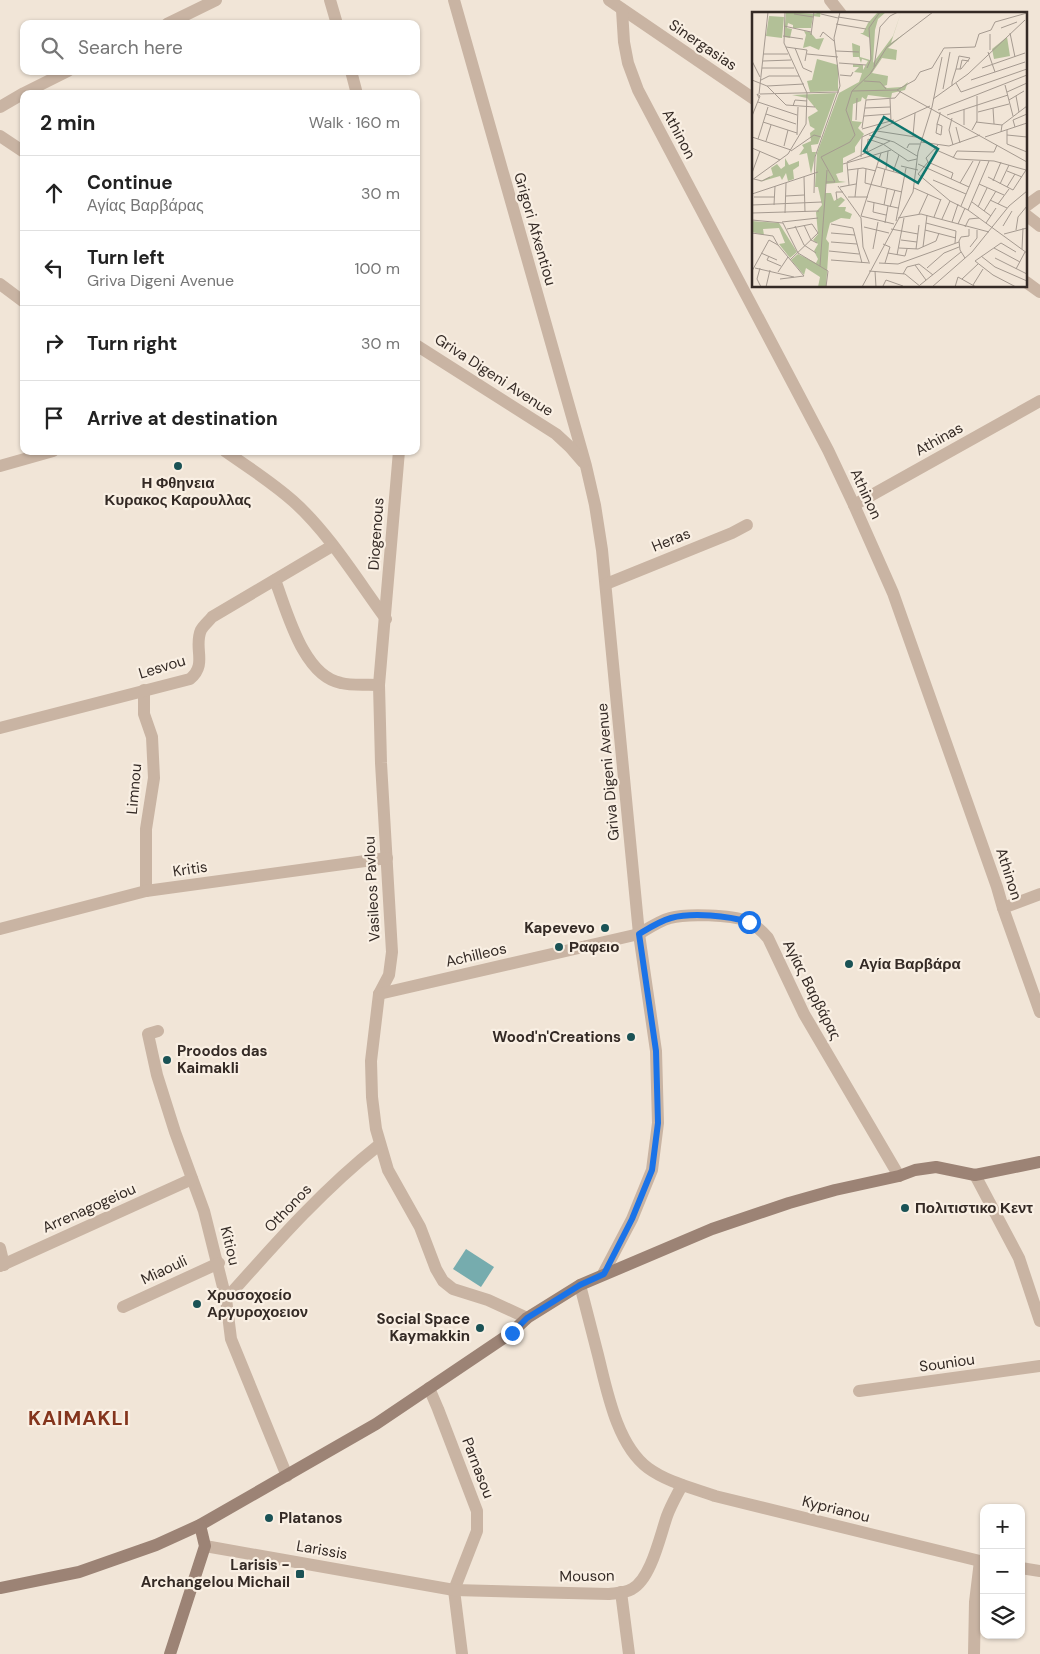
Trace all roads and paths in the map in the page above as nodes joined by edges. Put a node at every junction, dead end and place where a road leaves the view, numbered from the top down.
1 (216, 0) edge
2 (330, 0) edge
3 (454, 0) edge
4 (609, 0) edge
5 (830, 0) edge
6 (622, 10) junction
7 (839, 12) edge
8 (175, 20) edge
9 (336, 20) edge
10 (60, 75) edge
11 (352, 75) edge
12 (28, 90) edge
13 (356, 90) edge
14 (20, 94) edge
15 (752, 98) edge
16 (0, 107) edge
17 (0, 136) edge
18 (20, 149) edge
19 (1040, 196) edge
20 (1028, 205) edge
21 (1028, 217) edge
22 (1040, 226) edge
23 (1028, 283) edge
24 (0, 284) edge
25 (1040, 292) edge
26 (20, 299) edge
27 (420, 348) edge
28 (1040, 402) edge
29 (39, 455) edge
30 (230, 455) edge
31 (399, 455) edge
32 (0, 466) edge
33 (586, 466) junction
34 (854, 505) junction
35 (747, 525) dead end
36 (332, 546) junction
37 (275, 580) junction
38 (606, 584) junction
39 (386, 619) junction
40 (379, 685) junction
41 (144, 690) junction
42 (0, 728) edge
43 (387, 858) junction
44 (146, 891) junction
45 (1040, 894) edge
46 (1003, 908) junction
47 (0, 929) edge
48 (639, 934) junction
49 (379, 994) junction
50 (1040, 1012) edge
51 (158, 1031) dead end
52 (379, 1145) junction
53 (1040, 1162) edge
54 (975, 1175) junction
55 (899, 1176) junction
56 (192, 1179) junction
57 (0, 1248) edge
58 (218, 1263) junction
59 (2, 1266) edge
60 (604, 1274) junction
61 (580, 1285) junction
62 (226, 1300) junction
63 (123, 1307) dead end
64 (527, 1318) junction
65 (1040, 1321) edge
66 (1040, 1366) edge
67 (429, 1388) junction
68 (859, 1391) dead end
69 (287, 1476) junction
70 (682, 1484) junction
71 (200, 1525) junction
72 (205, 1546) junction
73 (980, 1561) edge
74 (1025, 1569) edge
75 (1040, 1571) edge
76 (980, 1573) edge
77 (0, 1588) edge
78 (454, 1590) junction
79 (621, 1592) junction
80 (170, 1654) edge
81 (462, 1654) edge
82 (629, 1654) edge
83 (974, 1654) edge

1 - 8 street
2 - 9 street
3 - 33 street, Grigori Afxentiou
4 - 6 street, Sinergasias
5 - 7 street
6 - 15 street, Sinergasias
6 - 34 street, Athinon
10 - 12 street
11 - 13 street
14 - 16 street
17 - 18 street
19 - 20 street
21 - 22 street
23 - 25 street
24 - 26 street
27 - 33 street, Griva Digeni Avenue
28 - 34 street, Athinas
29 - 32 street
30 - 36 street
31 - 39 street, Diogenous
33 - 38 street, Griva Digeni Avenue
34 - 46 street, Athinon
35 - 38 street, Heras
36 - 37 street, Lesvou
36 - 39 street
37 - 40 street
37 - 41 street, Lesvou
38 - 48 street, Griva Digeni Avenue
39 - 40 street, Vasileos Pavlou
40 - 43 street, Vasileos Pavlou
41 - 42 street, Lesvou
41 - 44 street, Limnou
43 - 44 street, Kritis
43 - 49 street, Vasileos Pavlou
44 - 47 street, Kritis
45 - 46 street
46 - 50 street, Athinon
48 - 49 street, Achilleos
48 - 55 street, Αγίας Βαρβάρας
48 - 60 street, Griva Digeni Avenue
49 - 52 street, Vasileos Pavlou
51 - 56 street, Kitiou
52 - 62 street, Othonos
52 - 64 street, Vasileos Pavlou
53 - 54 street
54 - 55 street
54 - 65 street
55 - 60 street
56 - 58 street, Kitiou
56 - 59 street, Arrenagogeiou
57 - 59 street
58 - 62 street, Kitiou
58 - 63 street, Miaouli
60 - 61 street
61 - 64 street
61 - 70 street, Kyprianou
62 - 69 street, Kitiou
64 - 67 street
66 - 68 street, Souniou
67 - 69 street
67 - 78 street, Parnasou
69 - 71 street
70 - 73 street, Kyprianou
70 - 79 street, Mouson
71 - 72 street
71 - 77 street
72 - 78 street, Larissis
72 - 80 street
74 - 75 street
76 - 83 street
78 - 79 street, Mouson
78 - 81 street
79 - 82 street

